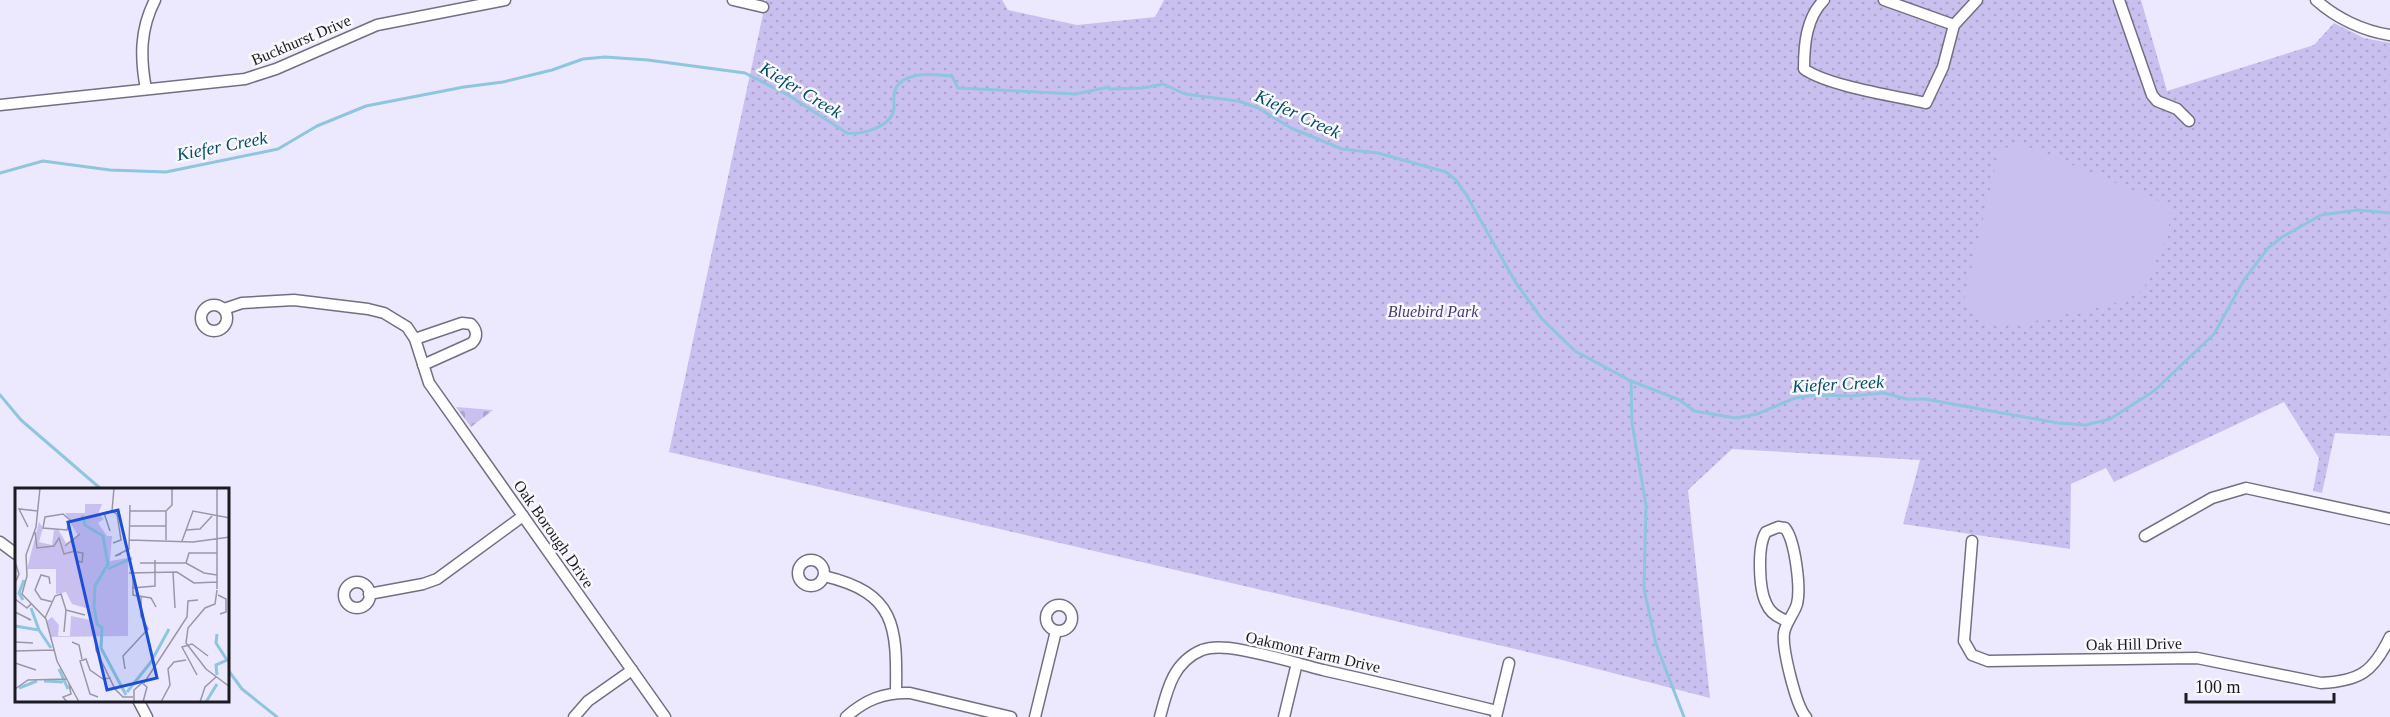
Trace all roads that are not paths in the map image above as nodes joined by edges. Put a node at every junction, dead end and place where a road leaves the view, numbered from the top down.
1 (155, 0) edge
2 (505, 0) edge
3 (733, 0) edge
4 (1824, 0) edge
5 (1884, 0) edge
6 (1977, 0) edge
7 (2119, 0) edge
8 (2316, 0) edge
9 (763, 7) dead end
10 (1954, 25) junction
11 (2390, 35) edge
12 (146, 89) junction
13 (0, 105) edge
14 (2189, 121) dead end
15 (224, 309) dead end
16 (415, 339) junction
17 (423, 365) junction
18 (523, 516) junction
19 (2390, 519) edge
20 (2145, 536) dead end
21 (1972, 541) dead end
22 (0, 542) edge
23 (15, 553) edge
24 (824, 576) dead end
25 (369, 594) dead end
26 (1788, 621) junction
27 (1056, 631) dead end
28 (2390, 637) edge
29 (1297, 663) junction
30 (1509, 663) dead end
31 (632, 670) junction
32 (896, 692) junction
33 (139, 702) edge
34 (1496, 714) edge
35 (147, 717) edge
36 (574, 717) edge
37 (665, 717) edge
38 (846, 717) edge
39 (1011, 717) edge
40 (1035, 717) edge
41 (1160, 717) edge
42 (1284, 717) edge
43 (1806, 717) edge

1 - 12 street
2 - 12 street, Buckhurst Drive
3 - 9 street
4 - 10 street
5 - 10 street
6 - 10 street
7 - 14 street
8 - 11 street
12 - 13 street, Buckhurst Drive
15 - 16 street, Oak Borough Drive
16 - 17 street, Oak Borough Drive
16 - 17 street
17 - 18 street, Oak Borough Drive
18 - 25 street
18 - 31 street, Oak Borough Drive
19 - 20 street
21 - 28 street, Oak Hill Drive
22 - 23 street
24 - 32 street
26 - 26 street
26 - 43 street
27 - 40 street
29 - 34 street, Oakmont Farm Drive
29 - 41 street, Oakmont Farm Drive
29 - 42 street
30 - 34 street
31 - 36 street
31 - 37 street, Oak Borough Drive
32 - 38 street
32 - 39 street
33 - 35 street

